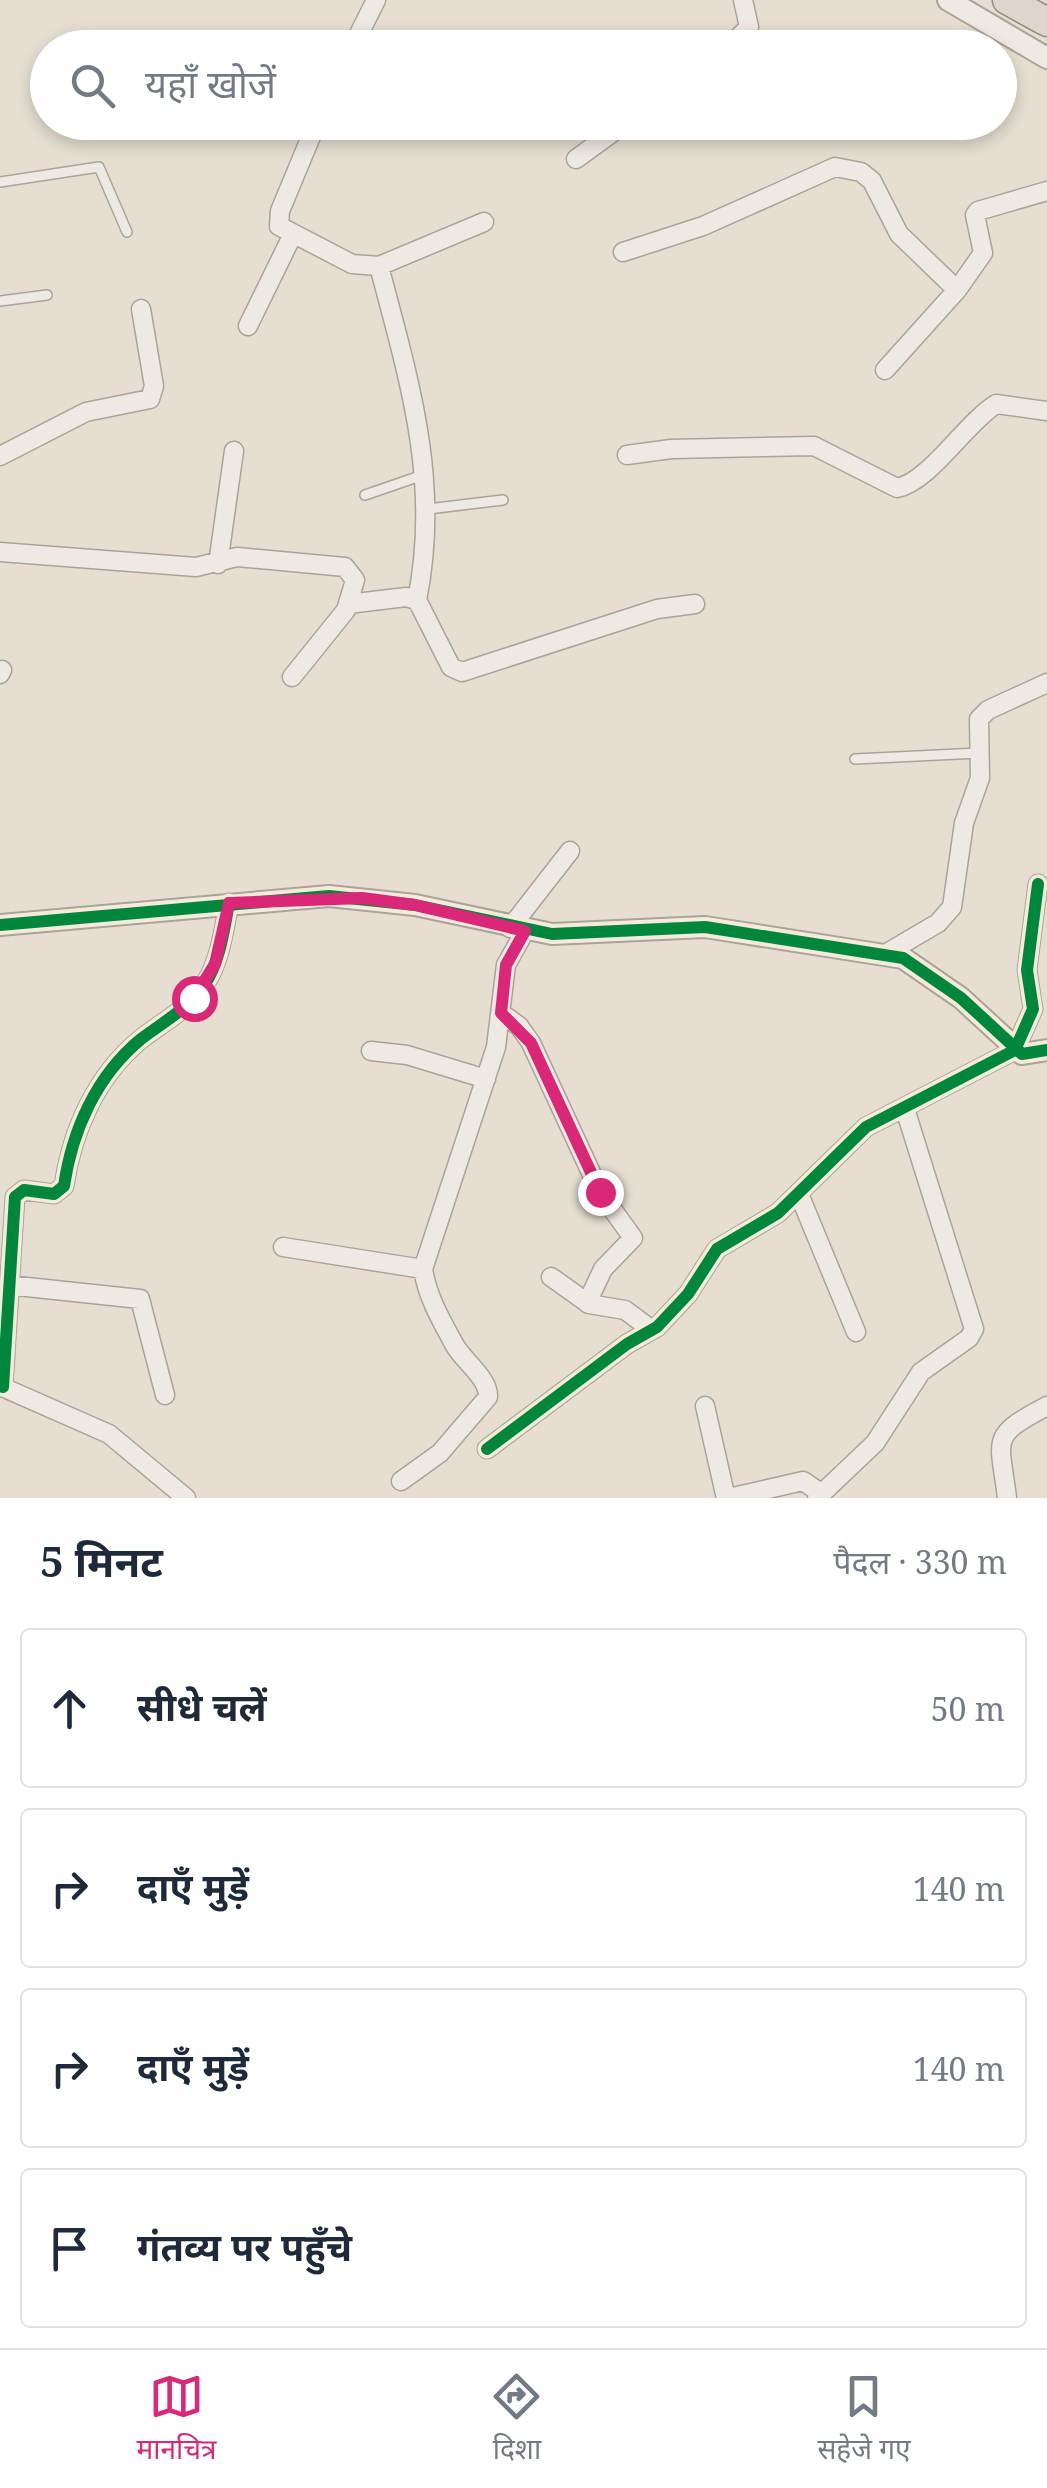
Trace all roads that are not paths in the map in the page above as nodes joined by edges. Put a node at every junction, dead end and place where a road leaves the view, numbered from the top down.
1 (376, 0) edge
2 (743, 0) edge
3 (948, 0) edge
4 (1007, 0) edge
5 (1047, 22) edge
6 (361, 30) edge
7 (743, 30) edge
8 (1000, 30) edge
9 (1038, 52) edge
10 (1047, 74) edge
11 (310, 140) edge
12 (600, 140) edge
13 (576, 160) dead end
14 (0, 182) edge
15 (1047, 191) edge
16 (484, 222) dead end
17 (127, 232) dead end
18 (292, 236) junction
19 (623, 252) dead end
20 (380, 266) junction
21 (957, 290) junction
22 (47, 295) dead end
23 (0, 302) edge
24 (141, 310) dead end
25 (248, 326) dead end
26 (885, 370) dead end
27 (1047, 410) edge
28 (234, 451) dead end
29 (0, 456) edge
30 (627, 456) dead end
31 (425, 474) junction
32 (365, 495) dead end
33 (503, 500) dead end
34 (428, 509) junction
35 (0, 552) edge
36 (218, 564) junction
37 (416, 600) junction
38 (348, 604) junction
39 (695, 604) dead end
40 (292, 677) dead end
41 (1047, 684) edge
42 (982, 753) junction
43 (856, 759) dead end
44 (570, 851) dead end
45 (1038, 884) dead end
46 (229, 903) junction
47 (0, 925) edge
48 (517, 929) junction
49 (887, 953) junction
50 (501, 1013) junction
51 (1016, 1050) junction
52 (1047, 1050) edge
53 (371, 1051) dead end
54 (486, 1078) junction
55 (905, 1109) junction
56 (799, 1194) junction
57 (283, 1247) dead end
58 (422, 1269) junction
59 (551, 1277) dead end
60 (8, 1284) junction
61 (588, 1303) junction
62 (652, 1330) junction
63 (856, 1332) dead end
64 (2, 1386) edge
65 (165, 1395) dead end
66 (705, 1406) dead end
67 (1047, 1406) edge
68 (487, 1449) dead end
69 (401, 1480) dead end
70 (820, 1496) edge
71 (186, 1498) edge
72 (1008, 1498) edge

1 - 6 street
2 - 7 street
3 - 8 street
4 - 5 highway
9 - 10 street
11 - 18 street
12 - 13 street
14 - 17 lane
15 - 21 street
16 - 20 street
18 - 20 street
18 - 25 street
19 - 21 street
20 - 31 street
21 - 26 street
22 - 23 lane
24 - 29 street
27 - 30 street
28 - 36 street
31 - 32 lane
31 - 34 street
33 - 34 lane
34 - 37 street
35 - 36 street
36 - 38 street
37 - 38 street
37 - 39 street
38 - 40 street
41 - 42 street
42 - 43 lane
42 - 49 street
44 - 48 street
45 - 51 street
46 - 47 street
46 - 48 street
46 - 60 street
48 - 49 street
48 - 50 street
49 - 51 street
50 - 54 street
50 - 61 street
51 - 52 street
51 - 55 street
53 - 54 street
54 - 58 street
55 - 56 street
55 - 70 street
56 - 62 street
56 - 63 street
57 - 58 street
58 - 69 street
59 - 61 street
60 - 64 street
60 - 65 street
61 - 62 street
62 - 68 street
64 - 71 street
66 - 70 street
67 - 72 street

